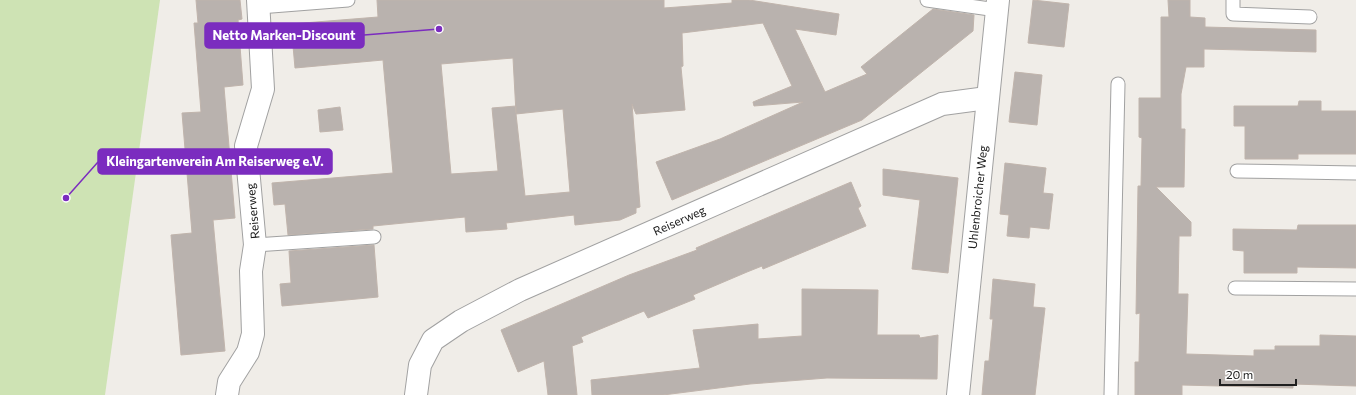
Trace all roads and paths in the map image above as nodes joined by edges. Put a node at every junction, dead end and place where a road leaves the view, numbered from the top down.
1 (348, 0) edge
2 (928, 0) edge
3 (1233, 0) edge
4 (258, 4) edge
5 (998, 5) edge
6 (1310, 17) dead end
7 (1118, 84) dead end
8 (987, 98) junction
9 (1237, 171) dead end
10 (1356, 173) edge
11 (374, 237) dead end
12 (255, 245) junction
13 (1235, 288) dead end
14 (1356, 289) edge
15 (227, 395) edge
16 (416, 395) edge
17 (958, 395) edge
18 (1111, 395) edge

1 - 4 lane
2 - 5 lane
3 - 6 lane
4 - 12 street, Reiserweg
5 - 8 street, Uhlenbroicher Weg
7 - 18 lane
8 - 16 street, Reiserweg
8 - 17 street, Uhlenbroicher Weg
9 - 10 lane
11 - 12 lane
12 - 15 street, Reiserweg
13 - 14 lane

